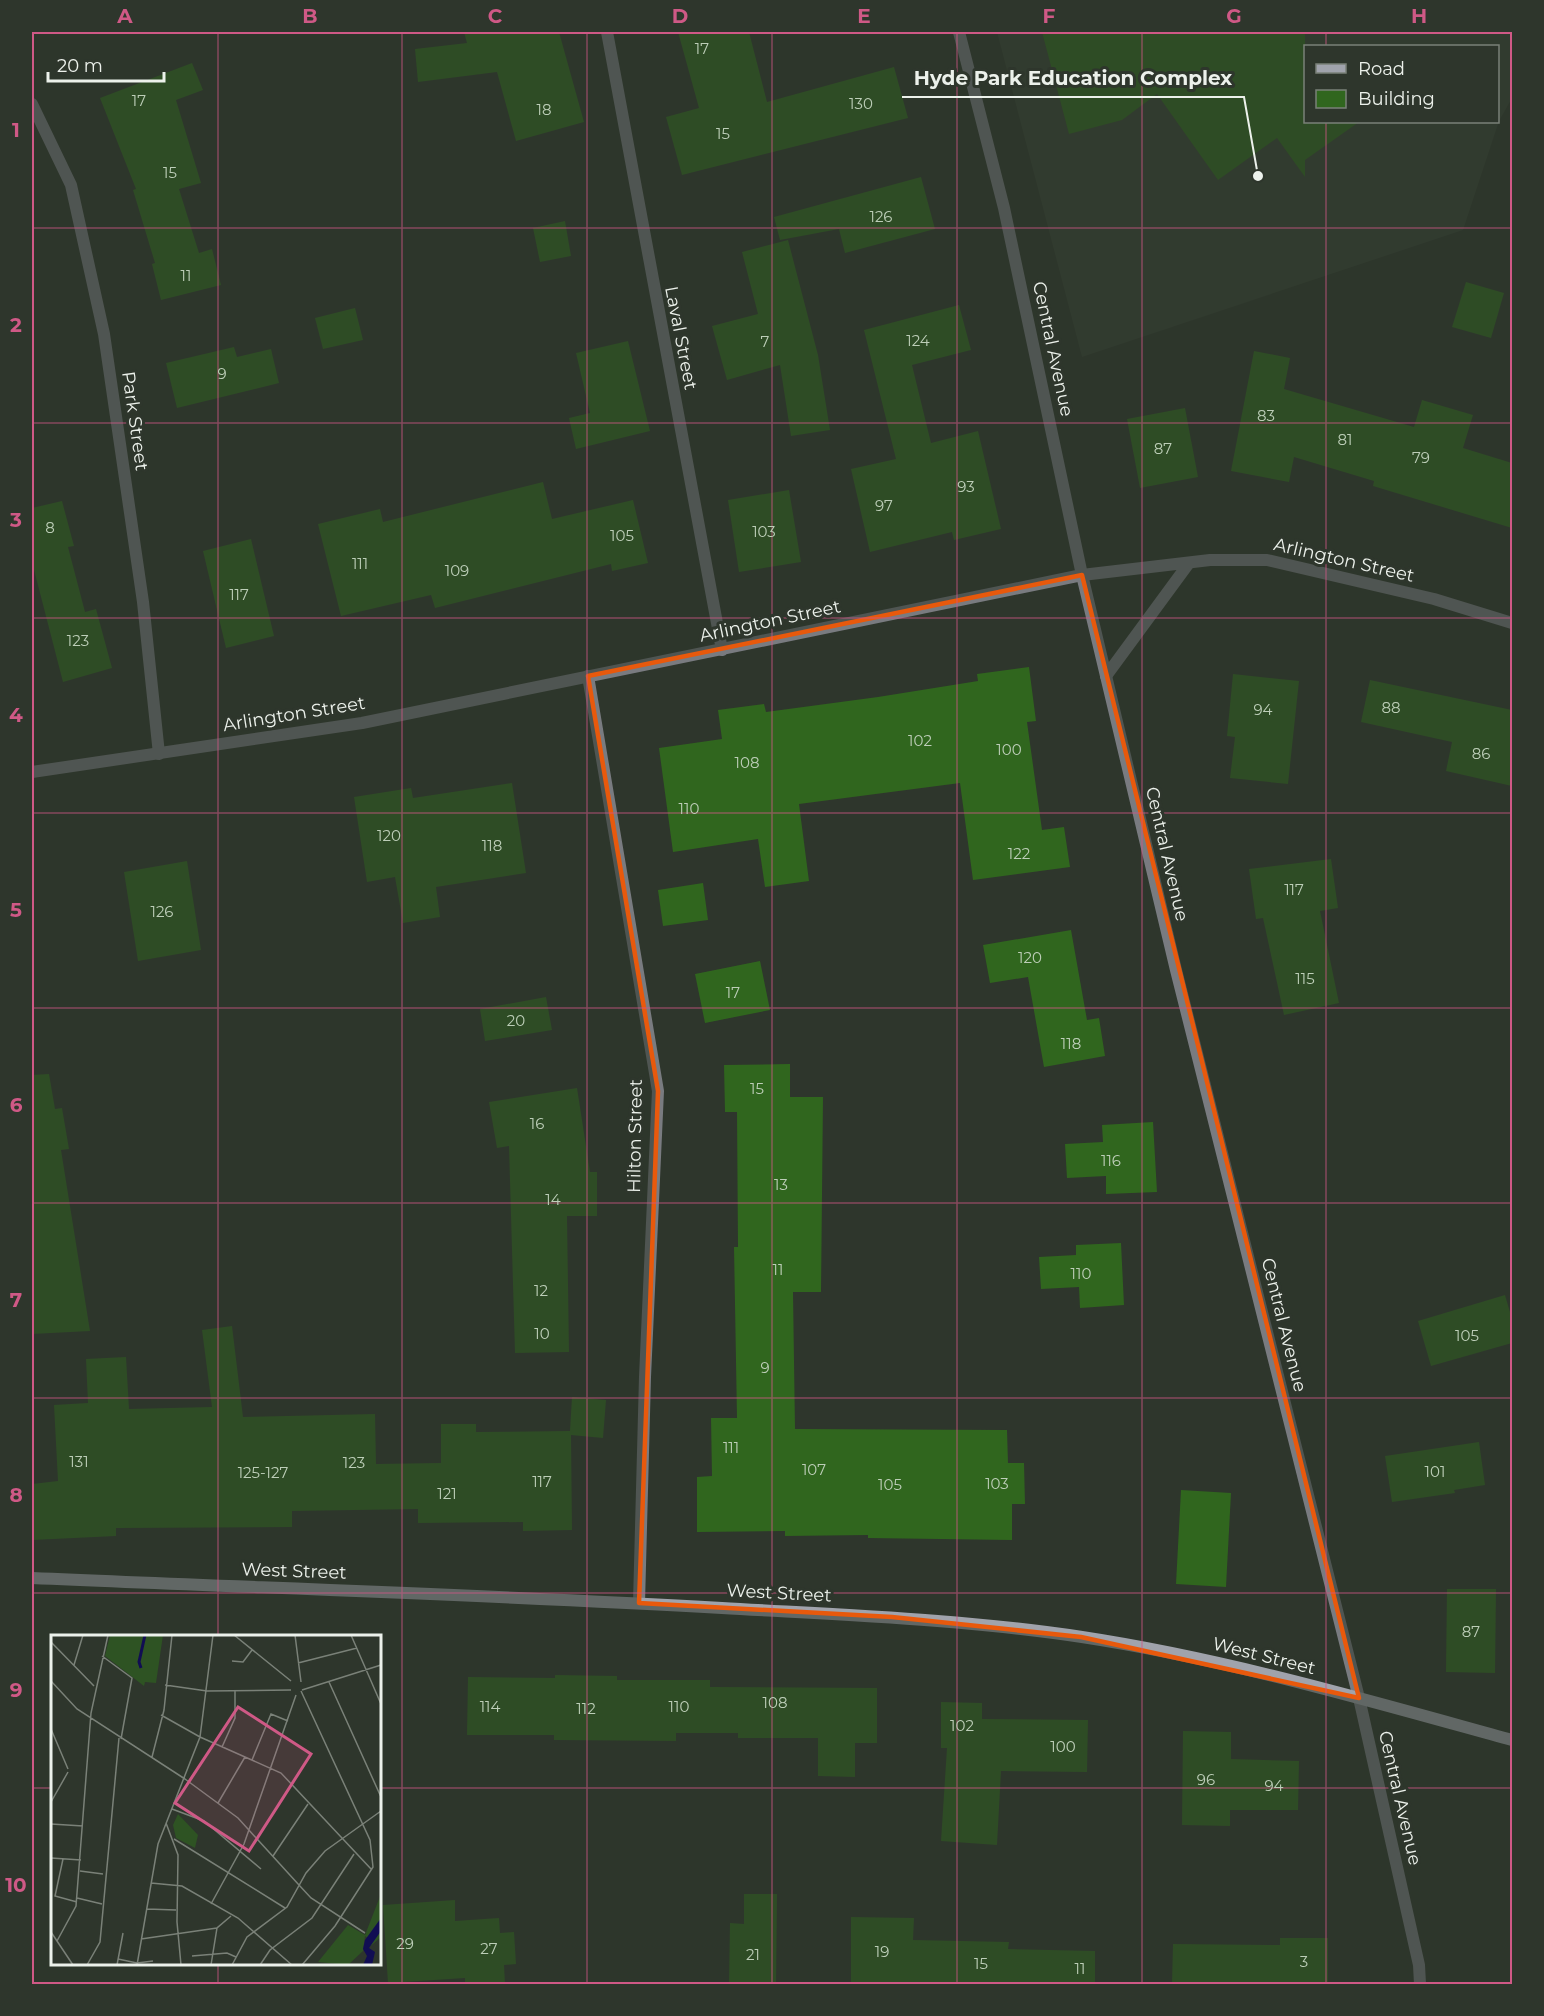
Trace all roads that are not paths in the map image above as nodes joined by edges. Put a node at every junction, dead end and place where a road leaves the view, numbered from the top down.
1 (607, 32) edge
2 (959, 32) edge
3 (32, 104) edge
4 (1189, 563) junction
5 (1082, 575) junction
6 (1512, 623) edge
7 (722, 650) junction
8 (588, 676) junction
9 (1106, 676) junction
10 (159, 754) junction
11 (32, 772) edge
12 (32, 1578) edge
13 (639, 1603) junction
14 (1359, 1698) junction
15 (1512, 1740) edge
16 (1420, 1984) edge

1 - 7 street, Laval Street
2 - 5 street, Central Avenue
3 - 10 street, Park Street
4 - 5 street, Arlington Street
4 - 6 street, Arlington Street
4 - 9 street
5 - 7 street, Arlington Street
5 - 9 street, Central Avenue
7 - 8 street, Arlington Street
8 - 10 street, Arlington Street
8 - 13 street, Hilton Street
9 - 14 street, Central Avenue
10 - 11 street, Arlington Street
12 - 13 main road, West Street
13 - 14 main road, West Street
14 - 15 main road, West Street
14 - 16 street, Central Avenue

